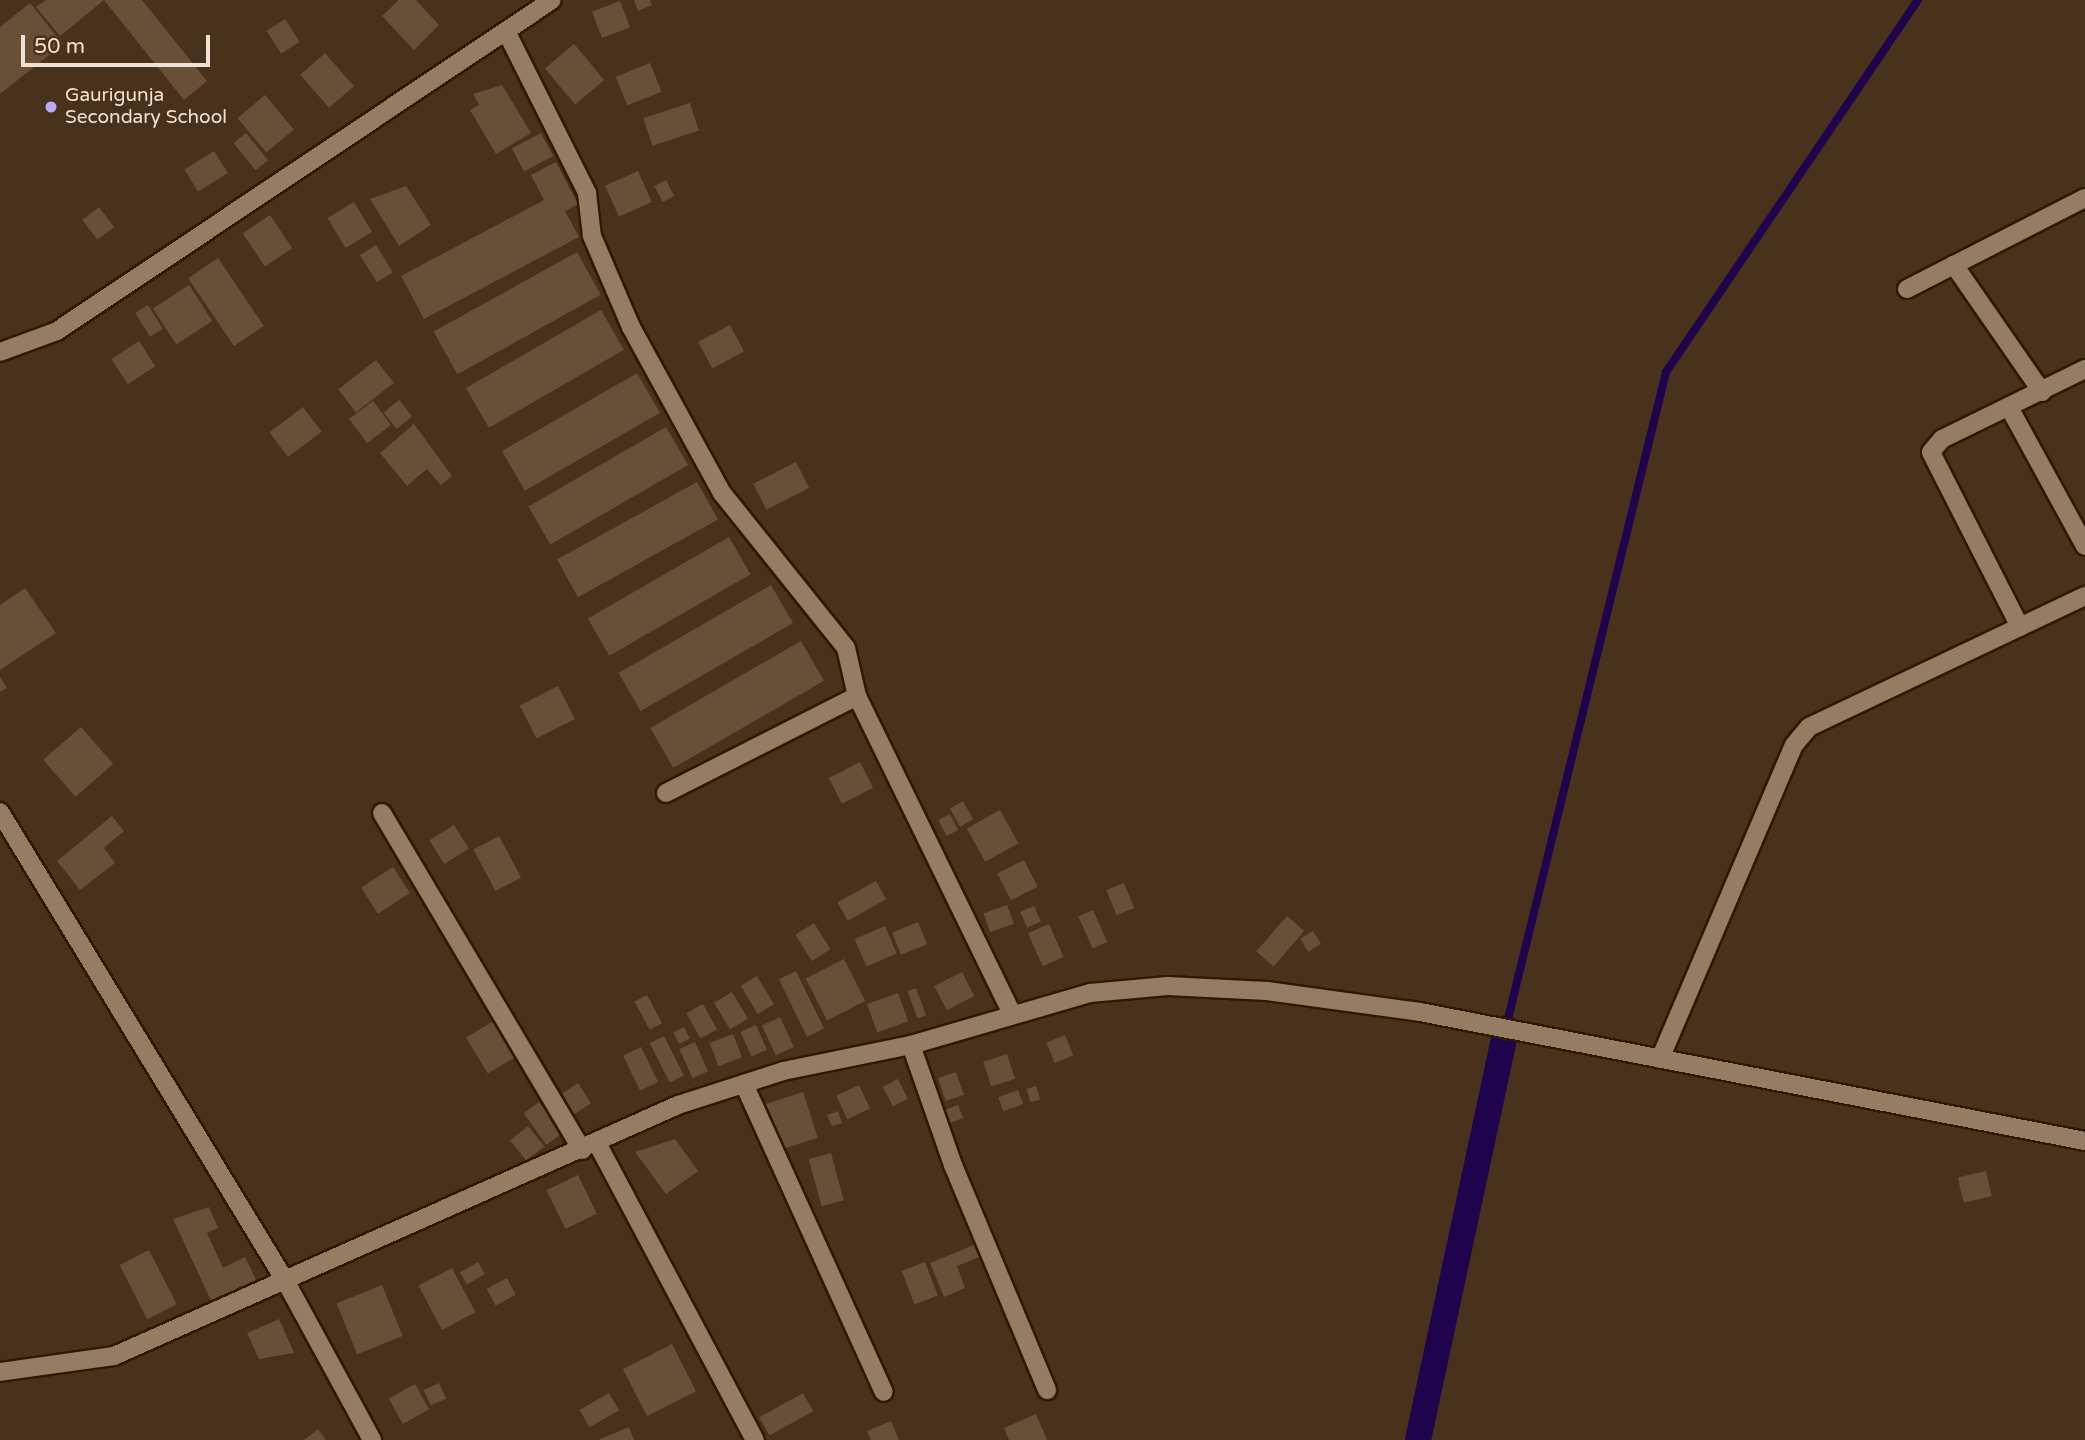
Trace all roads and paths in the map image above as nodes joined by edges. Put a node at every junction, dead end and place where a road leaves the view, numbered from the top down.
1 (552, 0) edge
2 (508, 35) junction
3 (2085, 198) edge
4 (1954, 265) junction
5 (1907, 289) dead end
6 (0, 352) edge
7 (2085, 369) edge
8 (2042, 392) junction
9 (2010, 409) junction
10 (2085, 546) edge
11 (2085, 596) edge
12 (2020, 627) junction
13 (857, 696) junction
14 (666, 793) dead end
15 (0, 812) edge
16 (382, 813) dead end
17 (1012, 1014) junction
18 (911, 1045) junction
19 (1660, 1059) junction
20 (744, 1084) junction
21 (2085, 1141) edge
22 (589, 1147) junction
23 (286, 1282) junction
24 (0, 1372) edge
25 (1047, 1390) dead end
26 (884, 1392) dead end
27 (372, 1440) edge
28 (755, 1440) edge

1 - 2 street
2 - 6 street
2 - 13 street
3 - 4 street
4 - 5 street
4 - 8 street
7 - 8 street
8 - 9 street
9 - 10 street
9 - 12 street
11 - 12 street
12 - 19 street
13 - 14 street
13 - 17 street
15 - 23 street
16 - 22 street
17 - 18 street
17 - 19 street
18 - 20 street
18 - 25 street
19 - 21 street
20 - 22 street
20 - 26 street
22 - 23 street
22 - 28 street
23 - 24 street
23 - 27 street

